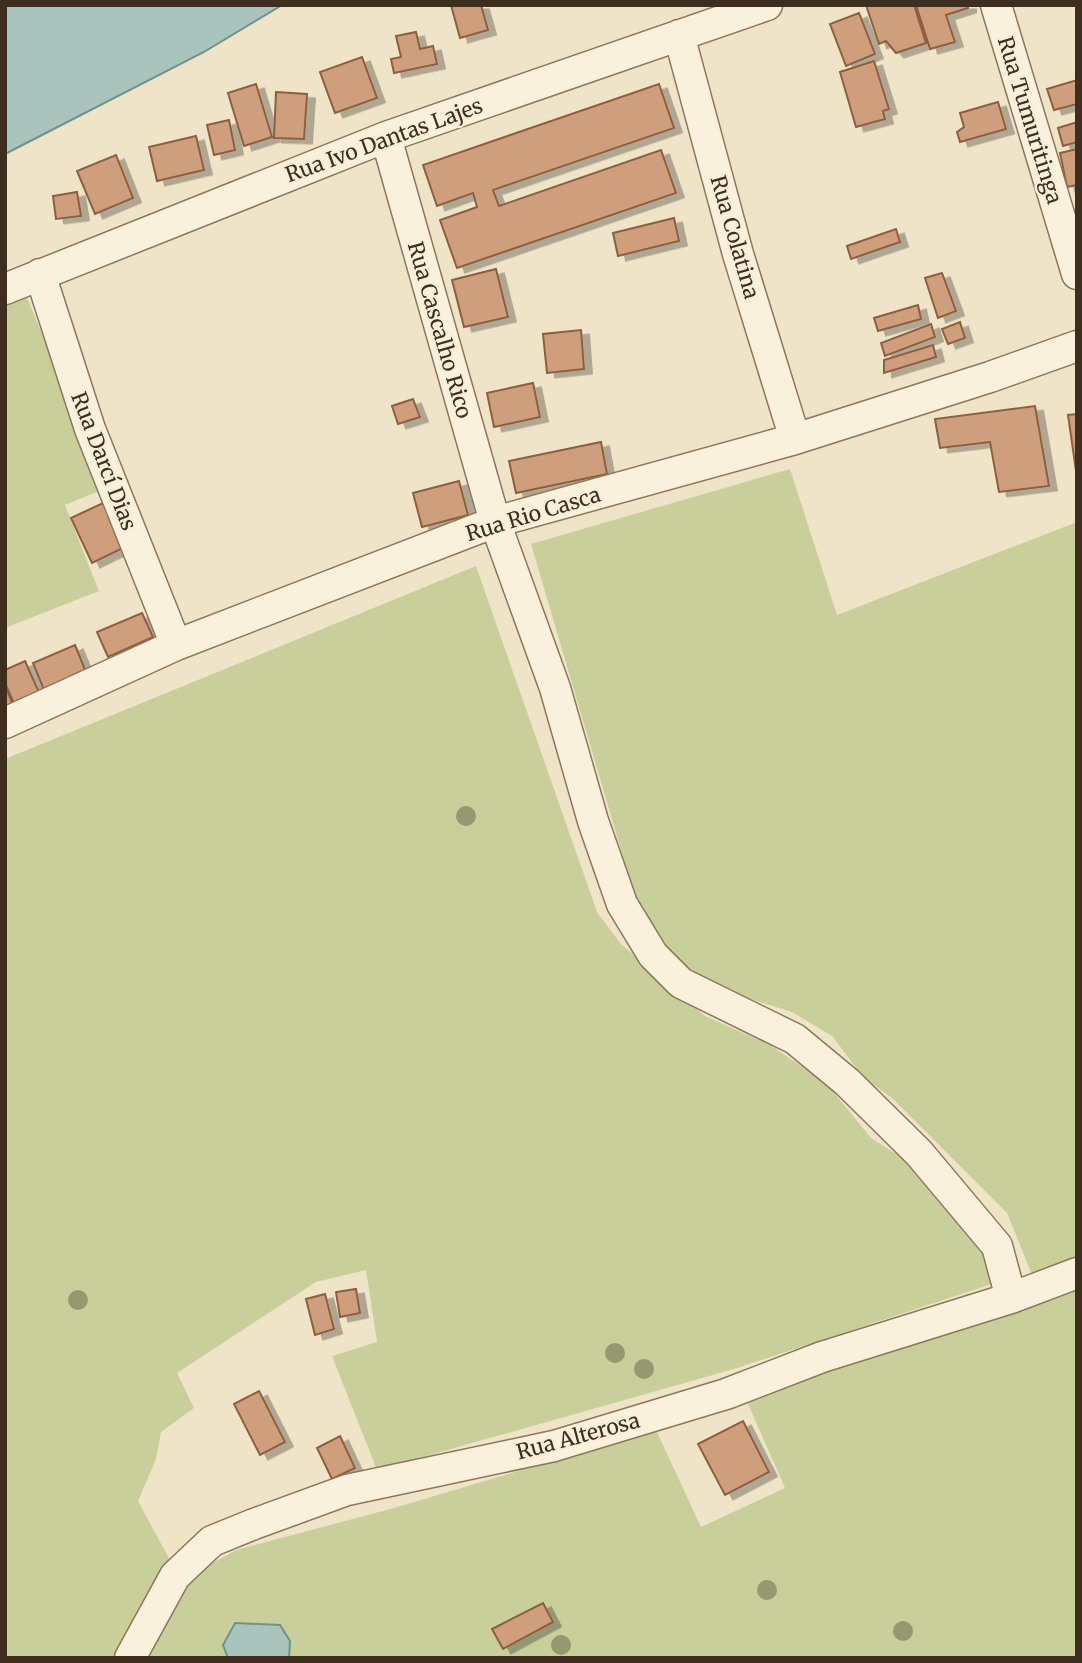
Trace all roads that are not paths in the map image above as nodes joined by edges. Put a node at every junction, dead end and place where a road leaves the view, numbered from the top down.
1 (767, 5) edge
2 (996, 5) edge
3 (679, 35) junction
4 (386, 137) junction
5 (40, 274) junction
6 (1077, 274) edge
7 (5, 289) edge
8 (1077, 346) edge
9 (794, 439) junction
10 (495, 522) junction
11 (176, 645) junction
12 (5, 723) edge
13 (1077, 1273) edge
14 (1011, 1298) junction
15 (130, 1658) edge

1 - 3 street, Rua Ivo Dantas Lajes
2 - 6 street, Rua Tumuritinga
3 - 4 street, Rua Ivo Dantas Lajes
3 - 9 street, Rua Colatina
4 - 5 street, Rua Ivo Dantas Lajes
4 - 10 street, Rua Cascalho Rico
5 - 7 street, Rua Ivo Dantas Lajes
5 - 11 street, Rua Darcí Dias
8 - 9 street, Rua Rio Casca
9 - 10 street, Rua Rio Casca
10 - 11 street, Rua Rio Casca
10 - 14 street, Rua Cascalho Rico
11 - 12 street, Rua Rio Casca
13 - 14 street, Rua Alterosa
14 - 15 street, Rua Alterosa

